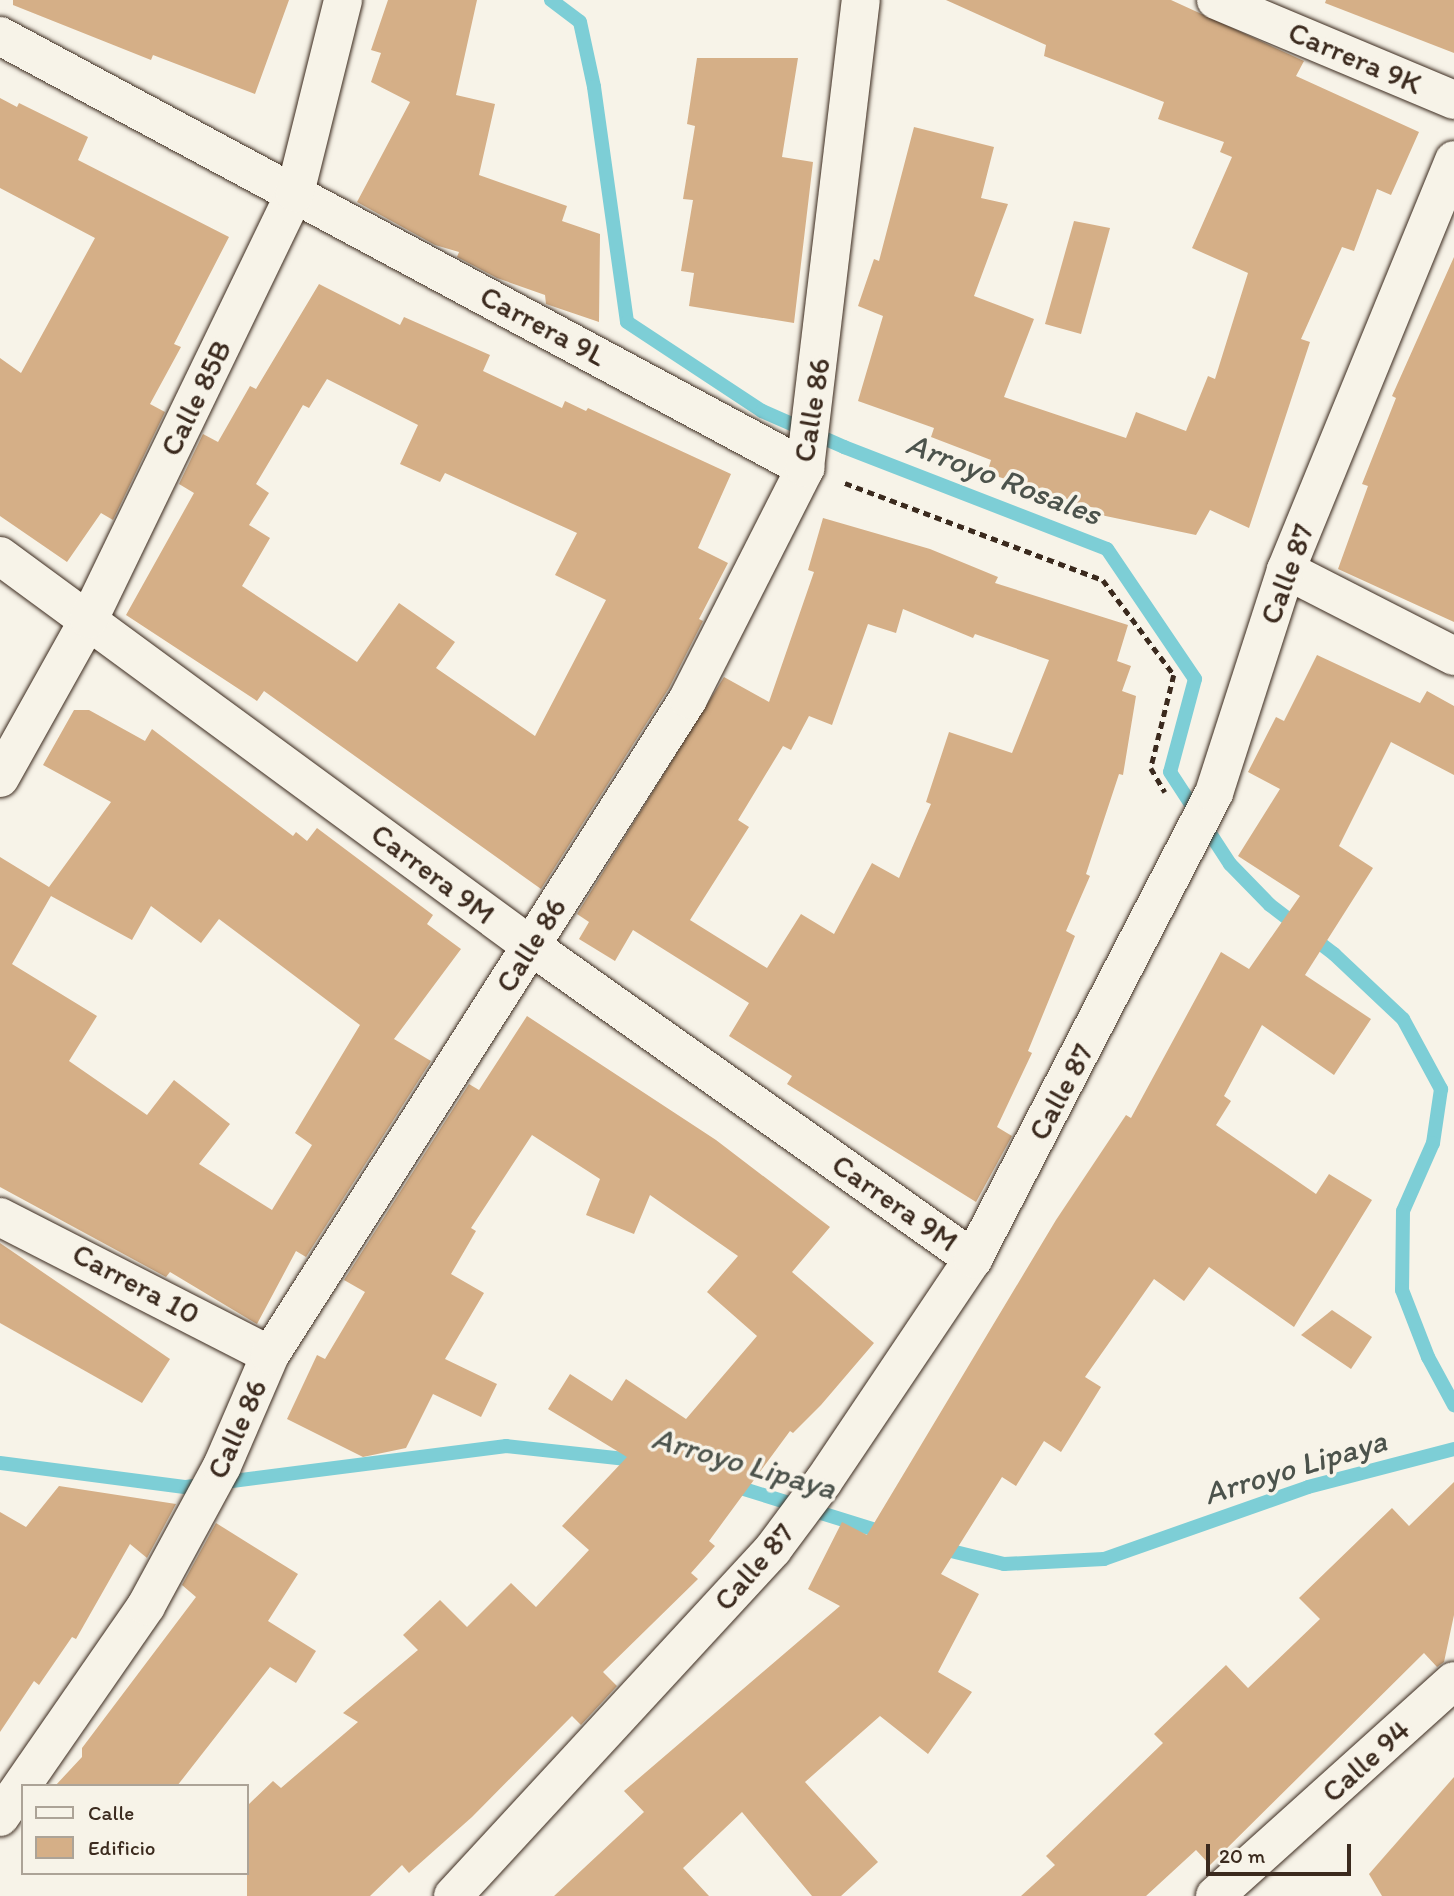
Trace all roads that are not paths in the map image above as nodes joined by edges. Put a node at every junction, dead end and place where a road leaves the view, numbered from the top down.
1 (343, 0) edge
2 (861, 0) edge
3 (1216, 0) edge
4 (0, 36) edge
5 (1454, 100) edge
6 (1454, 160) edge
7 (295, 192) junction
8 (807, 459) junction
9 (0, 556) edge
10 (1286, 570) junction
11 (89, 620) junction
12 (1454, 656) edge
13 (0, 778) edge
14 (531, 946) junction
15 (0, 1217) edge
16 (973, 1259) junction
17 (270, 1355) junction
18 (1454, 1681) edge
19 (23, 1784) edge
20 (21, 1787) edge
21 (0, 1817) edge
22 (453, 1896) edge
23 (1215, 1896) edge

1 - 7 street, Calle 85B
2 - 8 street, Calle 86
3 - 5 street, Carrera 9K
4 - 7 street, Carrera 9L
6 - 10 street, Calle 87
7 - 8 street, Carrera 9L
7 - 11 street, Calle 85B
8 - 14 street, Calle 86
9 - 11 street, Carrera 9M
10 - 12 street
10 - 16 street, Calle 87
11 - 13 street, Calle 85B
11 - 14 street, Carrera 9M
14 - 16 street, Carrera 9M
14 - 17 street, Calle 86
15 - 17 street, Carrera 10
16 - 22 street, Calle 87
17 - 19 street, Calle 86
18 - 23 street, Calle 94
20 - 21 street, Calle 86

